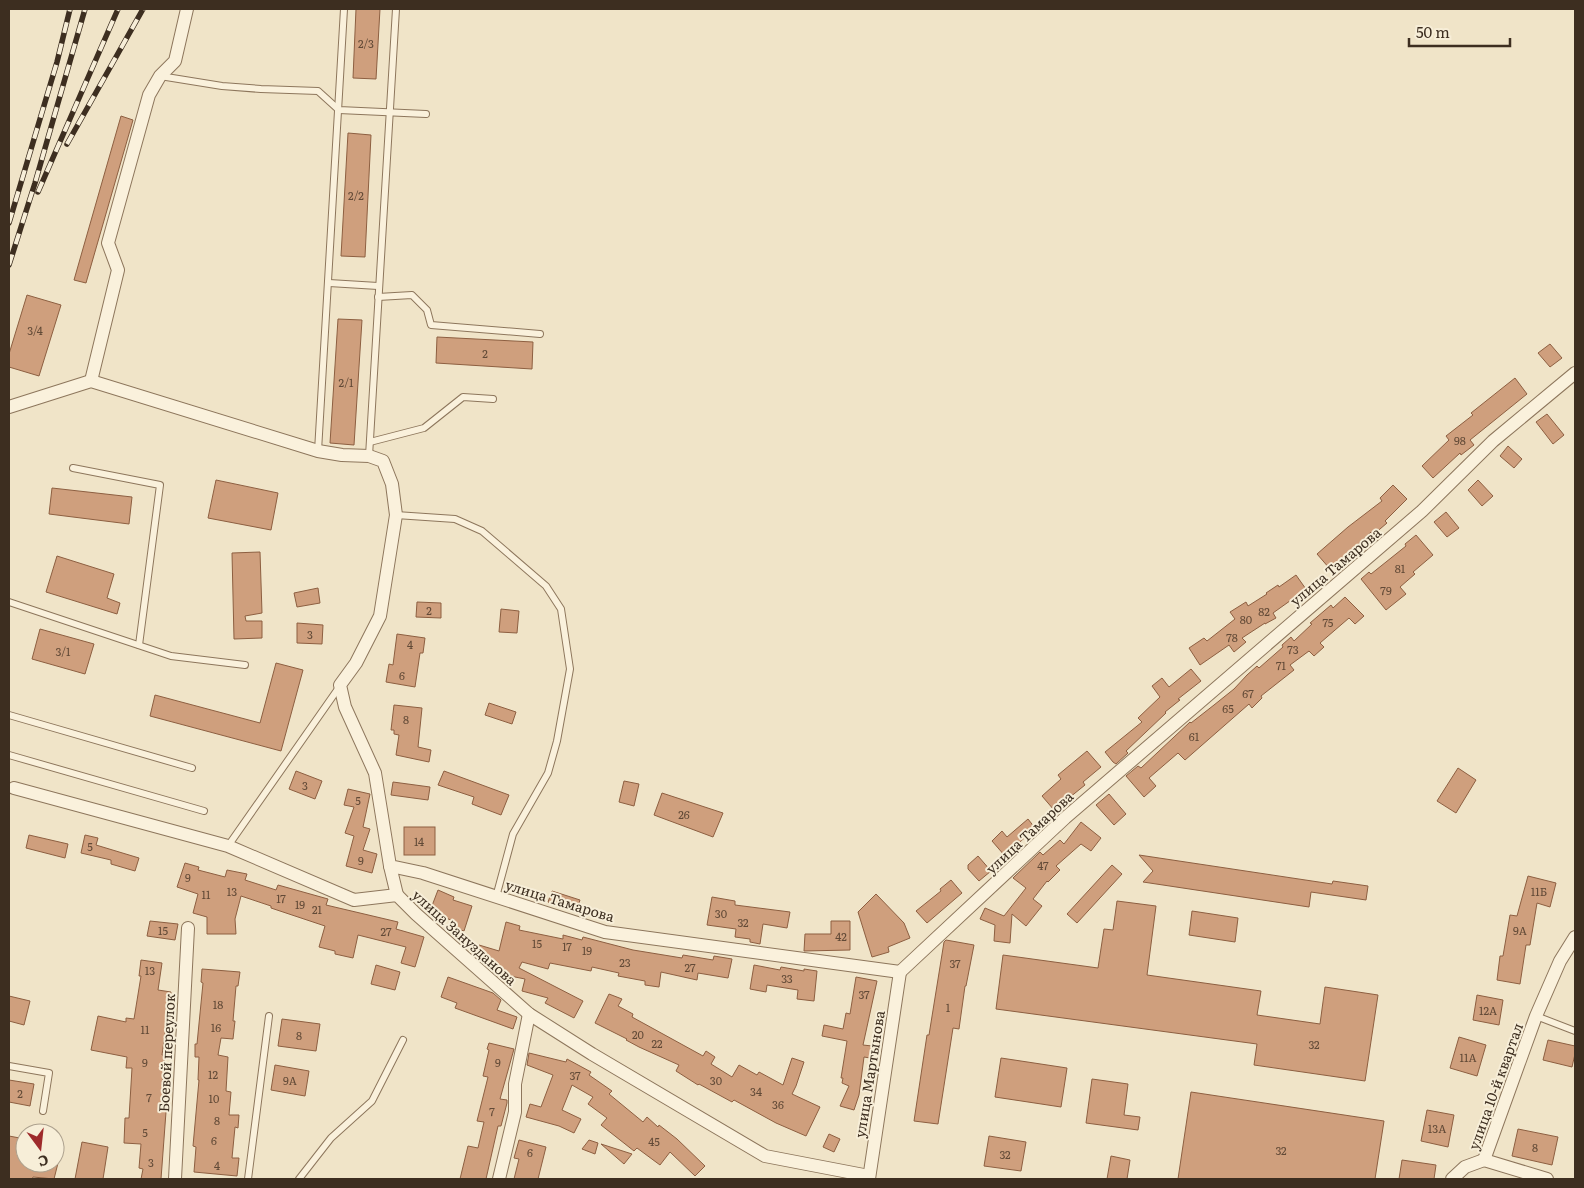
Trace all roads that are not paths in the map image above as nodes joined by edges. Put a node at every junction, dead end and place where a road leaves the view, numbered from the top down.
1 (187, 9) edge
2 (344, 9) edge
3 (396, 9) edge
4 (160, 76) junction
5 (339, 110) junction
6 (390, 113) junction
7 (426, 114) dead end
8 (329, 283) junction
9 (378, 286) junction
10 (378, 297) junction
11 (540, 334) dead end
12 (1575, 372) edge
13 (91, 381) junction
14 (493, 400) dead end
15 (9, 407) edge
16 (370, 442) junction
17 (318, 451) junction
18 (369, 456) junction
19 (74, 468) dead end
20 (396, 514) junction
21 (9, 603) edge
22 (139, 645) junction
23 (245, 665) dead end
24 (340, 685) junction
25 (9, 715) edge
26 (9, 755) edge
27 (192, 768) dead end
28 (14, 788) dead end
29 (204, 810) dead end
30 (228, 846) junction
31 (390, 866) junction
32 (397, 895) junction
33 (496, 897) junction
34 (188, 928) dead end
35 (1575, 937) edge
36 (900, 972) junction
37 (529, 1014) junction
38 (269, 1016) dead end
39 (1536, 1016) junction
40 (1575, 1031) edge
41 (403, 1040) dead end
42 (9, 1066) edge
43 (43, 1111) dead end
44 (1484, 1160) junction
45 (869, 1178) edge
46 (175, 1179) edge
47 (248, 1179) edge
48 (299, 1179) edge
49 (499, 1179) edge
50 (1452, 1179) edge
51 (1547, 1179) edge

1 - 4 street
2 - 5 lane
3 - 6 lane
4 - 5 lane
4 - 13 street
5 - 6 lane
5 - 8 lane
6 - 7 lane
6 - 9 lane
8 - 9 lane
8 - 17 lane
9 - 10 lane
10 - 11 lane
10 - 16 lane
12 - 36 street, улица Тамарова
13 - 15 street
13 - 17 street
14 - 16 lane
16 - 18 lane
17 - 18 street
18 - 20 street
19 - 22 lane
20 - 24 street
20 - 33 lane
21 - 22 lane
22 - 23 lane
24 - 30 lane
24 - 31 street
25 - 27 lane
26 - 29 lane
28 - 30 street, улица Занузданова
30 - 32 street, улица Занузданова
31 - 32 street
31 - 33 street, улица Тамарова
32 - 37 street, улица Занузданова
33 - 36 street, улица Тамарова
34 - 46 street, Боевой переулок
35 - 39 street, улица 10-й квартал
36 - 45 street, улица Мартынова
37 - 45 street, улица Занузданова
37 - 49 street
38 - 47 lane
39 - 40 lane, улица 10-й квартал
39 - 44 street, улица 10-й квартал
41 - 48 lane
42 - 43 lane
44 - 50 street
44 - 51 street, улица 10-й квартал

